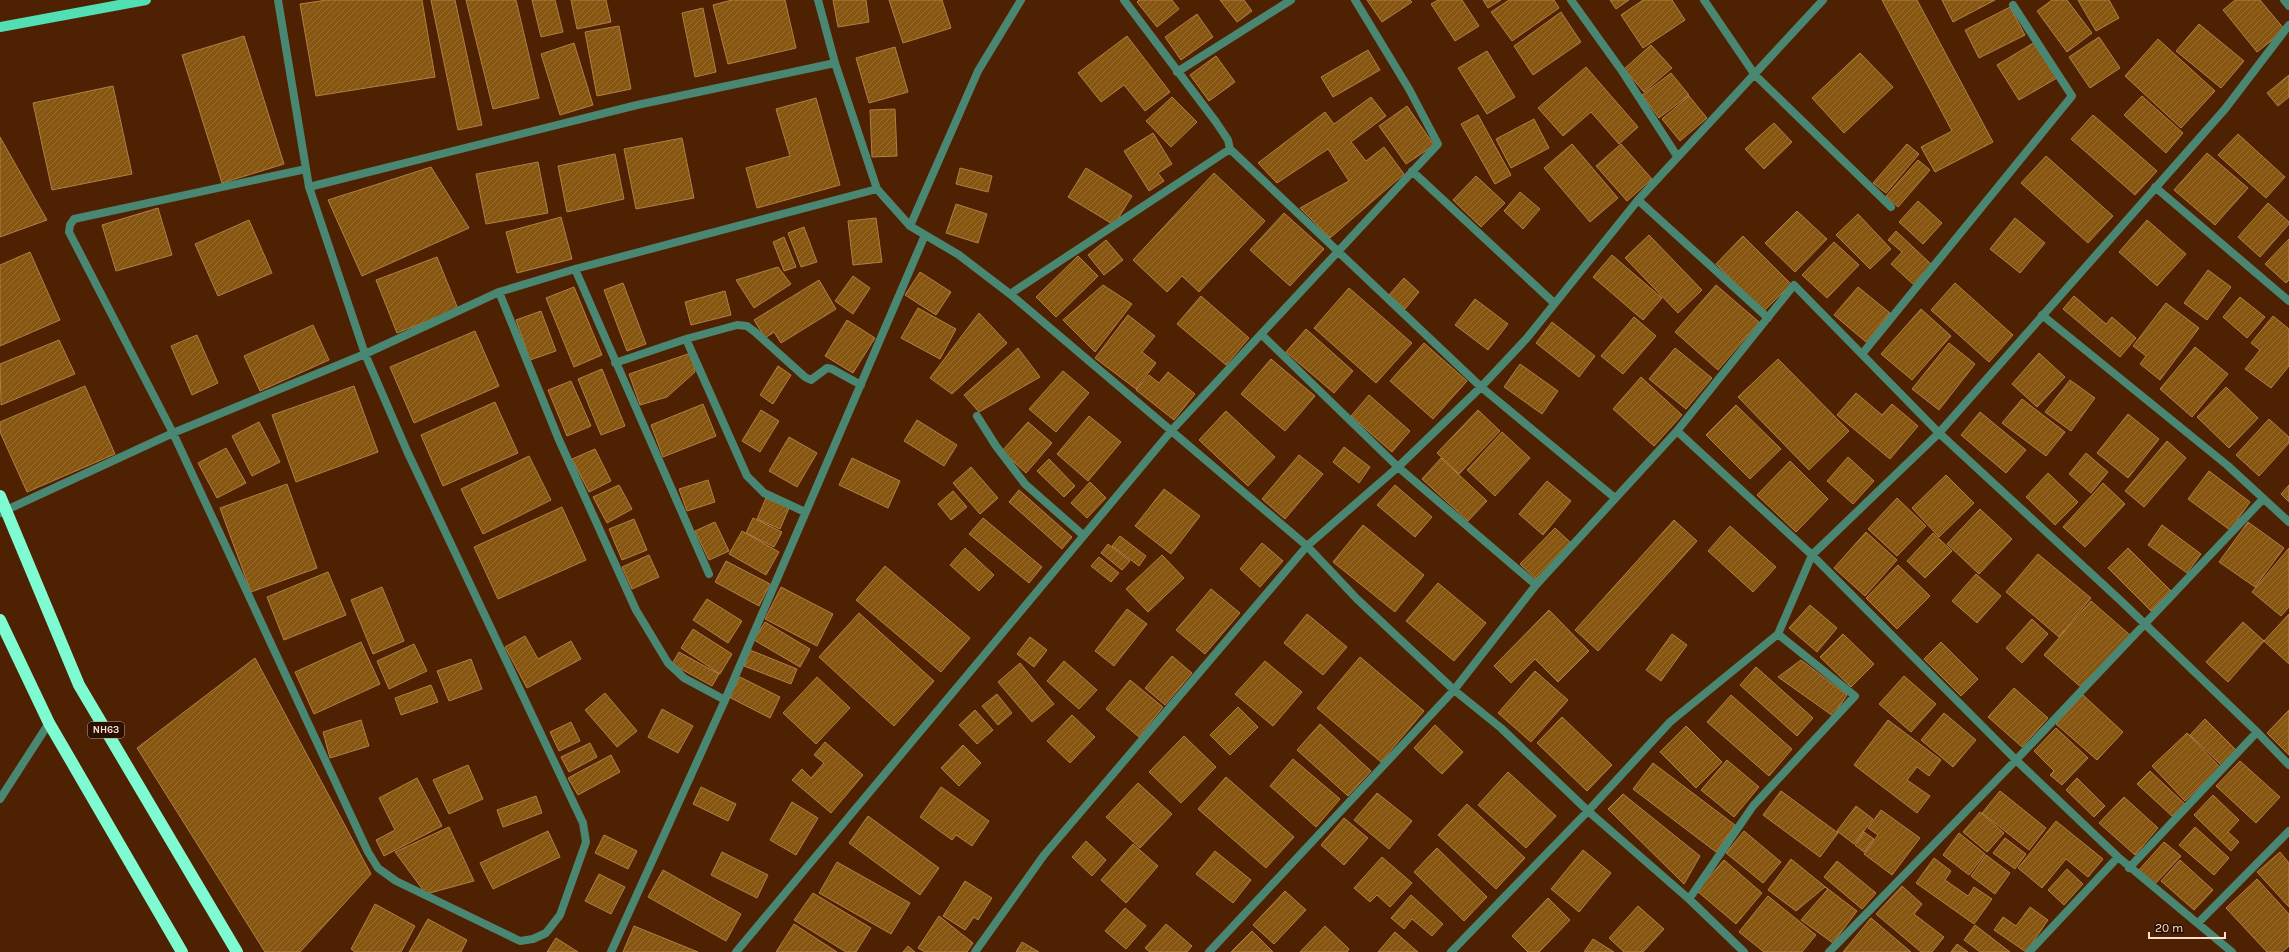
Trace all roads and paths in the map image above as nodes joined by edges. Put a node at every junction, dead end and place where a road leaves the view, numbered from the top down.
1 (146, 0) edge
2 (278, 0) edge
3 (818, 0) edge
4 (1020, 0) edge
5 (1124, 0) edge
6 (1291, 0) edge
7 (1355, 0) edge
8 (1571, 0) edge
9 (1704, 0) edge
10 (1822, 0) edge
11 (2284, 0) edge
12 (2012, 5) dead end
13 (2289, 6) edge
14 (2289, 25) edge
15 (0, 27) edge
16 (835, 63) junction
17 (1177, 72) junction
18 (1755, 75) junction
19 (1230, 149) junction
20 (1677, 156) junction
21 (306, 169) junction
22 (1412, 171) junction
23 (2155, 186) junction
24 (309, 187) junction
25 (876, 189) junction
26 (1638, 200) junction
27 (1891, 208) dead end
28 (910, 226) junction
29 (925, 235) junction
30 (1338, 251) junction
31 (575, 269) junction
32 (498, 292) junction
33 (1010, 294) junction
34 (2289, 301) edge
35 (1554, 302) junction
36 (2042, 315) junction
37 (1768, 318) junction
38 (1261, 334) junction
39 (686, 339) junction
40 (365, 354) junction
41 (1862, 354) junction
42 (615, 363) junction
43 (861, 385) junction
44 (1481, 387) junction
45 (977, 416) dead end
46 (1172, 430) junction
47 (1677, 431) junction
48 (173, 433) junction
49 (1939, 433) junction
50 (1398, 467) junction
51 (0, 496) edge
52 (1616, 498) junction
53 (2263, 499) junction
54 (3, 511) edge
55 (805, 512) junction
56 (2289, 522) edge
57 (1083, 536) junction
58 (1307, 546) junction
59 (1812, 555) junction
60 (709, 574) dead end
61 (1536, 585) junction
62 (0, 620) edge
63 (2144, 624) junction
64 (1778, 634) junction
65 (1454, 690) junction
66 (725, 700) junction
67 (49, 723) junction
68 (2257, 732) junction
69 (2016, 760) junction
70 (2289, 765) edge
71 (0, 799) edge
72 (1588, 811) junction
73 (2289, 831) edge
74 (2118, 857) junction
75 (2130, 868) junction
76 (1689, 899) junction
77 (2198, 923) junction
78 (182, 952) edge
79 (237, 952) edge
80 (612, 952) edge
81 (736, 952) edge
82 (974, 952) edge
83 (1209, 952) edge
84 (1451, 952) edge
85 (1744, 952) edge
86 (1829, 952) edge
87 (2029, 952) edge
88 (2232, 952) edge

1 - 15 main road
2 - 21 street
3 - 16 street
4 - 28 street
5 - 17 street
6 - 17 street
7 - 22 street
8 - 20 street
9 - 18 street
10 - 18 street
11 - 13 street
12 - 41 street
14 - 23 street
16 - 24 street
16 - 25 street
17 - 19 street
18 - 20 street
18 - 27 street
19 - 30 street
19 - 33 street
20 - 26 street
21 - 24 street
21 - 48 street
22 - 30 street
22 - 35 street
23 - 34 street
23 - 36 street
24 - 40 street
25 - 28 street
25 - 31 street
26 - 35 street
26 - 37 street
28 - 29 street
29 - 33 street
29 - 43 street
30 - 38 street
30 - 44 street
31 - 32 street
31 - 42 street
32 - 40 street
32 - 66 street
33 - 46 street
35 - 44 street
36 - 49 street
36 - 53 street
37 - 41 street
37 - 47 street
38 - 46 street
38 - 50 street
39 - 42 street
39 - 43 street
39 - 55 street
40 - 48 street
40 - 48 street
41 - 49 street
42 - 60 street
43 - 55 street
44 - 50 street
44 - 52 street
45 - 57 street
46 - 57 street
46 - 58 street
47 - 52 street
47 - 59 street
48 - 54 street
49 - 59 street
49 - 63 street
50 - 58 street
50 - 61 street
51 - 54 highway, NH63
52 - 61 street
53 - 56 street
53 - 63 street
54 - 79 highway, NH63
55 - 66 street
57 - 81 street
58 - 65 street
58 - 82 street
59 - 64 street
59 - 69 street
61 - 65 street
62 - 67 highway
63 - 68 street
63 - 69 street
64 - 72 street
64 - 76 street
65 - 72 street
65 - 83 street
66 - 80 street
67 - 71 street
67 - 78 highway
68 - 70 street
68 - 75 street
69 - 74 street
69 - 86 street
72 - 76 street
72 - 84 street
73 - 77 street
74 - 75 street
74 - 87 street
75 - 77 street
76 - 85 street
77 - 88 street

